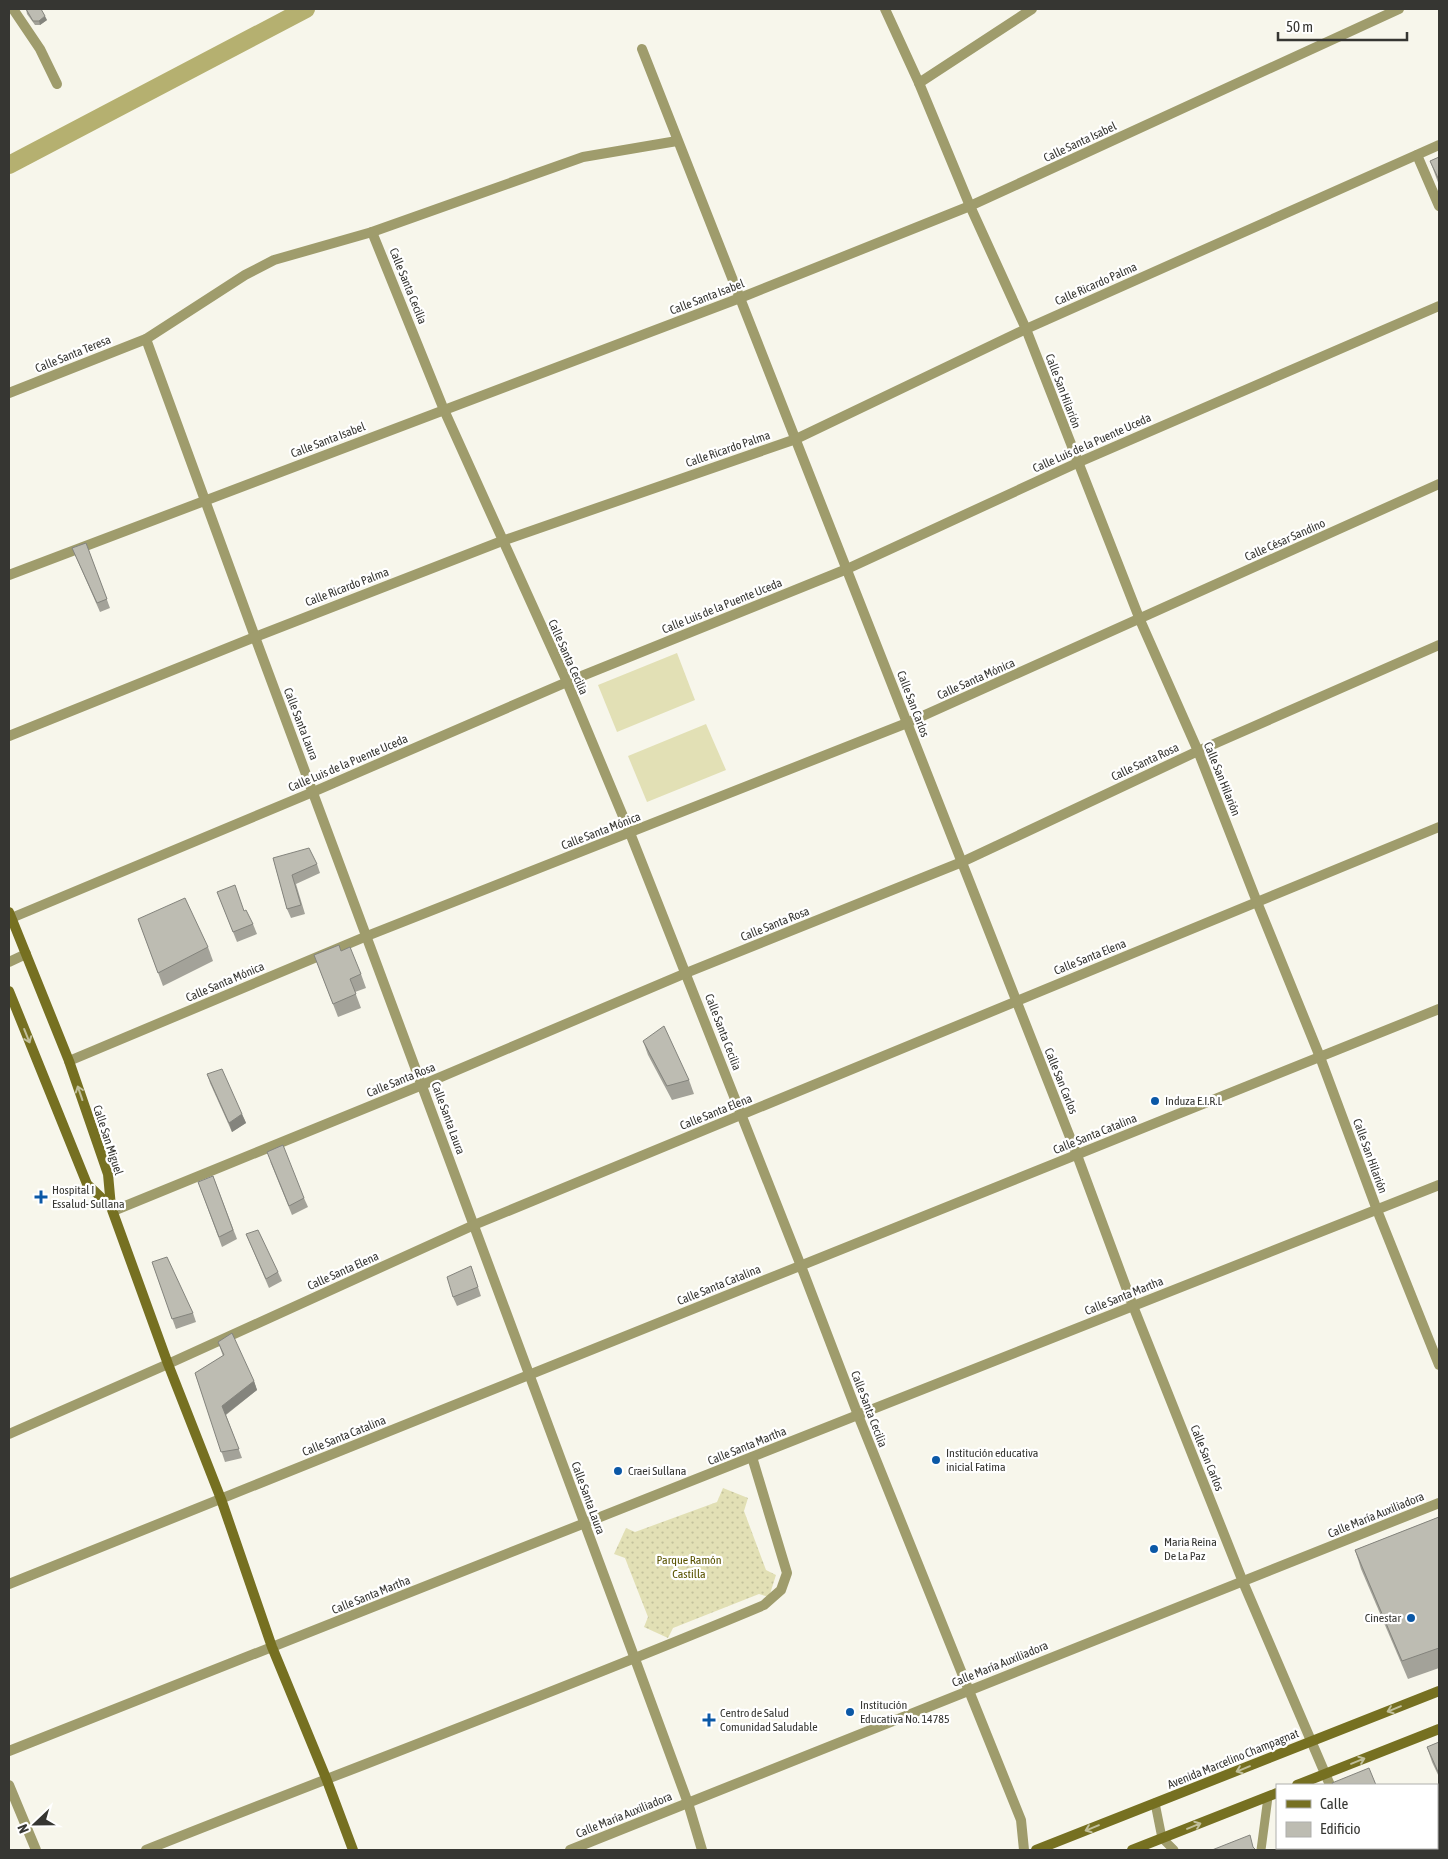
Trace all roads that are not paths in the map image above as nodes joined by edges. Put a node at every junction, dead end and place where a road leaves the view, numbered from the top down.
1 (13, 9) edge
2 (885, 9) edge
3 (1032, 9) edge
4 (1399, 9) edge
5 (642, 49) dead end
6 (919, 83) junction
7 (57, 84) dead end
8 (677, 141) junction
9 (1439, 146) edge
10 (1416, 155) junction
11 (970, 206) junction
12 (1439, 206) edge
13 (372, 232) junction
14 (740, 298) junction
15 (1439, 306) edge
16 (1026, 329) junction
17 (146, 338) junction
18 (9, 394) edge
19 (444, 410) junction
20 (796, 439) junction
21 (1077, 463) junction
22 (1439, 484) edge
23 (205, 500) junction
24 (502, 540) junction
25 (847, 569) junction
26 (9, 575) edge
27 (1140, 620) junction
28 (255, 637) junction
29 (1439, 645) edge
30 (567, 682) junction
31 (907, 723) junction
32 (9, 736) edge
33 (1198, 751) junction
34 (313, 792) junction
35 (1439, 827) edge
36 (630, 833) junction
37 (962, 862) junction
38 (1257, 902) junction
39 (10, 916) edge
40 (367, 936) junction
41 (26, 954) junction
42 (9, 962) edge
43 (686, 973) junction
44 (9, 991) edge
45 (1016, 1001) junction
46 (1439, 1009) edge
47 (1320, 1057) junction
48 (69, 1060) junction
49 (422, 1086) junction
50 (741, 1115) junction
51 (1077, 1155) junction
52 (1439, 1185) edge
53 (112, 1209) junction
54 (1377, 1210) junction
55 (474, 1225) junction
56 (801, 1266) junction
57 (1133, 1306) junction
58 (168, 1364) junction
59 (1439, 1365) edge
60 (530, 1375) junction
61 (858, 1415) junction
62 (9, 1434) edge
63 (752, 1457) junction
64 (221, 1499) junction
65 (1439, 1503) edge
66 (585, 1524) junction
67 (1243, 1582) junction
68 (9, 1584) edge
69 (272, 1647) junction
70 (635, 1659) junction
71 (969, 1690) junction
72 (1439, 1691) edge
73 (1439, 1729) edge
74 (1312, 1741) junction
75 (9, 1752) edge
76 (1326, 1774) junction
77 (326, 1778) junction
78 (1300, 1784) edge
79 (1330, 1784) edge
80 (9, 1785) edge
81 (1272, 1795) edge
82 (688, 1803) junction
83 (1155, 1803) junction
84 (1162, 1838) junction
85 (36, 1850) edge
86 (146, 1850) edge
87 (353, 1850) edge
88 (570, 1850) edge
89 (702, 1850) edge
90 (1024, 1850) edge
91 (1036, 1850) edge
92 (1132, 1850) edge
93 (1174, 1850) edge
94 (1261, 1850) edge

1 - 7 street
2 - 6 street, Calle San Hilarión
3 - 6 street
4 - 11 street, Calle Santa Isabel
5 - 8 street, Calle San Carlos
6 - 11 street, Calle San Hilarión
8 - 13 street, Calle Santa Teresa
8 - 14 street, Calle San Carlos
9 - 10 street, Calle Ricardo Palma
10 - 12 street
10 - 16 street, Calle Ricardo Palma
11 - 14 street, Calle Santa Isabel
11 - 16 street, Calle San Hilarión
13 - 17 street, Calle Santa Teresa
13 - 19 street, Calle Santa Cecilia
14 - 19 street, Calle Santa Isabel
14 - 20 street, Calle San Carlos
15 - 21 street, Calle Luis de la Puente Uceda
16 - 20 street, Calle Ricardo Palma
16 - 21 street, Calle San Hilarión
17 - 18 street, Calle Santa Teresa
17 - 23 street, Calle Santa Laura
19 - 23 street, Calle Santa Isabel
19 - 24 street, Calle Santa Cecilia
20 - 24 street, Calle Ricardo Palma
20 - 25 street, Calle San Carlos
21 - 25 street, Calle Luis de la Puente Uceda
21 - 27 street, Calle San Hilarión
22 - 27 street, Calle César Sandino
23 - 26 street, Calle Santa Isabel
23 - 28 street, Calle Santa Laura
24 - 28 street, Calle Ricardo Palma
24 - 30 street, Calle Santa Cecilia
25 - 30 street, Calle Luis de la Puente Uceda
25 - 31 street, Calle San Carlos
27 - 31 street, Calle Santa Mónica
27 - 33 street, Calle San Hilarión
28 - 32 street, Calle Ricardo Palma
28 - 34 street, Calle Santa Laura
29 - 33 street, Calle Santa Rosa
30 - 34 street, Calle Luis de la Puente Uceda
30 - 36 street, Calle Santa Cecilia
31 - 36 street, Calle Santa Mónica
31 - 37 street, Calle San Carlos
33 - 37 street, Calle Santa Rosa
33 - 38 street, Calle San Hilarión
34 - 39 street, Calle Luis de la Puente Uceda
34 - 40 street, Calle Santa Laura
35 - 38 street, Calle Santa Elena
36 - 40 street, Calle Santa Mónica
36 - 43 street, Calle Santa Cecilia
37 - 43 street, Calle Santa Rosa
37 - 45 street, Calle San Carlos
38 - 45 street, Calle Santa Elena
38 - 47 street, Calle San Hilarión
39 - 41 street, Calle San Miguel
40 - 48 street, Calle Santa Mónica
40 - 49 street, Calle Santa Laura
41 - 42 street
41 - 48 street, Calle San Miguel
43 - 49 street, Calle Santa Rosa
43 - 50 street, Calle Santa Cecilia
44 -> 53 street
45 - 50 street, Calle Santa Elena
45 - 51 street, Calle San Carlos
46 - 47 street, Calle Santa Catalina
47 - 51 street, Calle Santa Catalina
47 - 54 street, Calle San Hilarión
53 -> 48 street, Calle San Miguel
49 - 53 street, Calle Santa Rosa
49 - 55 street, Calle Santa Laura
50 - 55 street, Calle Santa Elena
50 - 56 street, Calle Santa Cecilia
51 - 56 street, Calle Santa Catalina
51 - 57 street, Calle San Carlos
52 - 54 street, Calle Santa Martha
53 - 58 street
54 - 57 street, Calle Santa Martha
54 - 59 street, Calle San Hilarión
55 - 58 street, Calle Santa Elena
55 - 60 street, Calle Santa Laura
56 - 60 street, Calle Santa Catalina
56 - 61 street, Calle Santa Cecilia
57 - 61 street, Calle Santa Martha
57 - 67 street, Calle San Carlos
58 - 62 street, Calle Santa Elena
58 - 64 street
60 - 64 street, Calle Santa Catalina
60 - 66 street, Calle Santa Laura
61 - 63 street, Calle Santa Martha
61 - 71 street, Calle Santa Cecilia
63 - 66 street, Calle Santa Martha
63 - 70 street
64 - 68 street, Calle Santa Catalina
64 - 69 street
65 - 67 street, Calle María Auxiliadora
66 - 69 street, Calle Santa Martha
66 - 70 street, Calle Santa Laura
67 - 71 street, Calle María Auxiliadora
67 - 74 street, Calle San Carlos
69 - 75 street, Calle Santa Martha
69 - 77 street
70 - 77 street
70 - 82 street, Calle Santa Laura
71 - 82 street, Calle María Auxiliadora
71 - 90 street, Calle Santa Cecilia
72 -> 74 street, Avenida Marcelino Champagnat
76 -> 73 street
74 - 76 street, Calle San Carlos
74 -> 83 street, Avenida Marcelino Champagnat
76 - 78 street
76 - 79 street, Calle San Carlos
77 - 86 street
77 - 87 street
80 - 85 street
84 -> 81 street
81 - 94 lane
82 - 88 street, Calle María Auxiliadora
82 - 89 street, Calle Santa Laura
83 - 84 lane
83 -> 91 street, Avenida Marcelino Champagnat
84 - 92 street
84 - 93 lane

